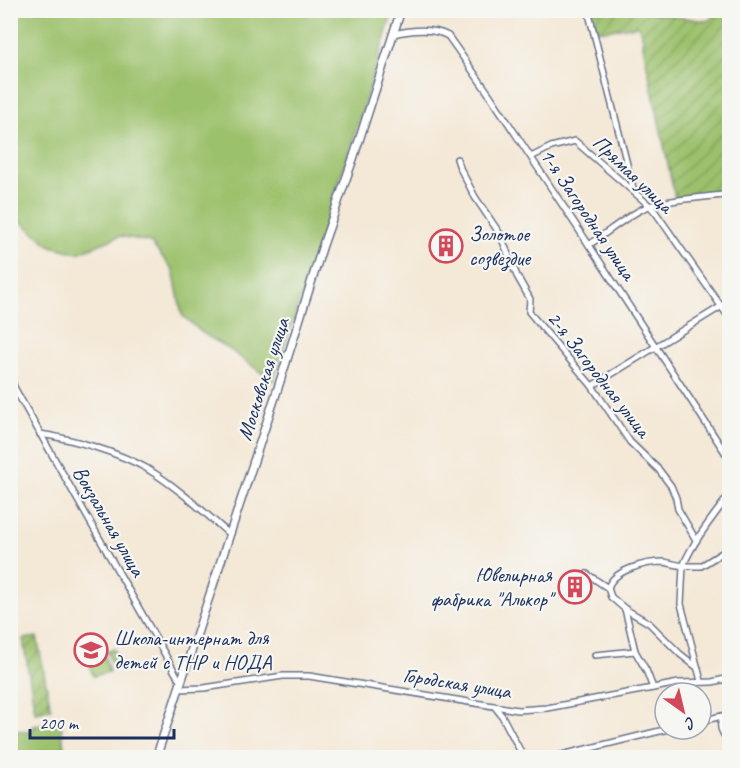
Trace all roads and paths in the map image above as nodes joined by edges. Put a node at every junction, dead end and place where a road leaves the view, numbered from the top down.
1 (400, 10) edge
2 (588, 10) edge
3 (393, 34) junction
4 (531, 158) junction
5 (457, 159) dead end
6 (634, 192) junction
7 (729, 194) edge
8 (650, 206) junction
9 (589, 245) junction
10 (729, 301) edge
11 (721, 307) junction
12 (729, 319) edge
13 (655, 345) junction
14 (10, 377) edge
15 (592, 386) junction
16 (40, 434) junction
17 (729, 460) edge
18 (729, 494) edge
19 (229, 534) junction
20 (696, 540) junction
21 (729, 548) edge
22 (683, 566) junction
23 (587, 574) dead end
24 (608, 588) junction
25 (625, 609) junction
26 (635, 651) junction
27 (595, 655) dead end
28 (698, 668) junction
29 (729, 678) edge
30 (701, 681) edge
31 (713, 682) edge
32 (179, 685) junction
33 (653, 688) joint
34 (495, 706) junction
35 (729, 710) edge
36 (722, 716) junction
37 (713, 718) edge
38 (653, 733) edge
39 (729, 742) edge
40 (729, 748) edge
41 (574, 754) edge
42 (156, 758) edge
43 (524, 758) edge
44 (550, 758) edge
45 (723, 758) edge

1 - 3 main road, Московская улица
2 - 6 street
3 - 4 street, 1-я Загородная улица
3 - 19 main road, Московская улица
4 - 6 street, Прямая улица
4 - 9 street, 1-я Загородная улица
5 - 15 street, 2-я Загородная улица
6 - 8 street, Прямая улица
7 - 8 street
8 - 9 street
8 - 11 street, Прямая улица
9 - 13 street, 1-я Загородная улица
10 - 11 street
11 - 12 street, Прямая улица
11 - 13 street
13 - 15 street
13 - 17 street, 1-я Загородная улица
14 - 16 street, Вокзальная улица
15 - 20 street, 2-я Загородная улица
16 - 19 street
16 - 32 street, Вокзальная улица
18 - 20 street
19 - 32 main road, Московская улица
20 - 22 street
21 - 22 street
22 - 24 street
22 - 28 street
23 - 24 street
24 - 25 street
25 - 26 street
25 - 28 street
26 - 27 street
26 - 33 street
28 - 30 street
29 - 31 street, Городская улица
32 - 34 street, Городская улица
32 - 42 main road, Московская улица
33 - 34 street, Городская улица
34 - 43 street
35 - 36 street
36 - 37 street
36 - 39 street
38 - 41 street
40 - 45 street
41 - 44 street

